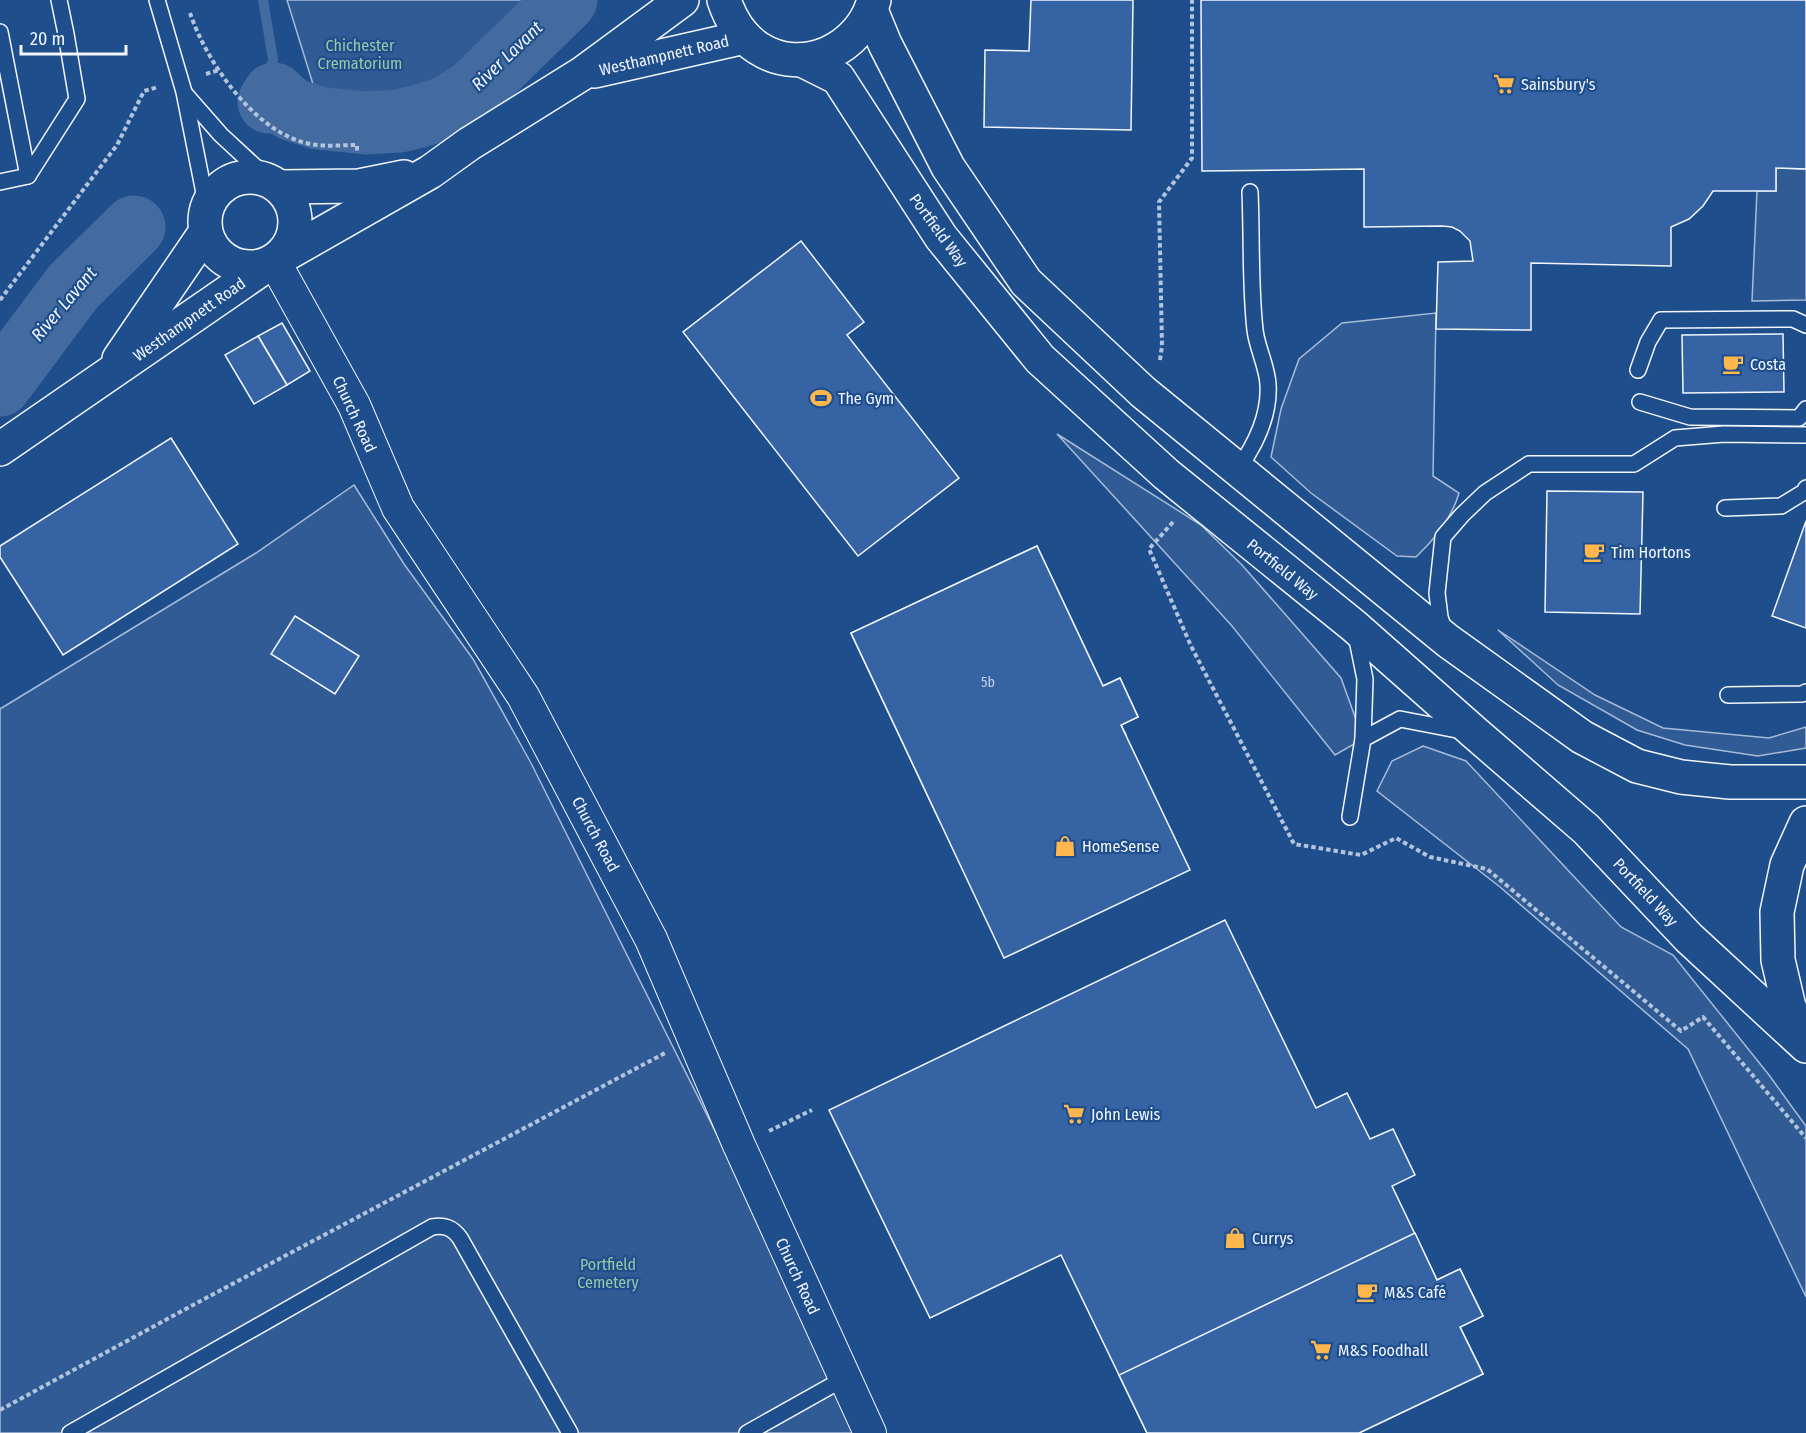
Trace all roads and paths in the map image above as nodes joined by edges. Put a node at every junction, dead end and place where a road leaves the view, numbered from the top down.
1 (59, 0) edge
2 (157, 0) edge
3 (682, 0) edge
4 (724, 0) edge
5 (1192, 0) edge
6 (873, 5) edge
7 (189, 9) dead end
8 (0, 32) edge
9 (745, 37) junction
10 (802, 60) junction
11 (219, 70) junction
12 (583, 73) junction
13 (182, 87) junction
14 (357, 156) dead end
15 (430, 172) junction
16 (28, 176) junction
17 (0, 182) edge
18 (277, 185) junction
19 (1250, 192) dead end
20 (206, 220) junction
21 (272, 262) junction
22 (0, 300) edge
23 (1806, 325) edge
24 (1160, 364) dead end
25 (1638, 370) dead end
26 (108, 375) junction
27 (1640, 402) dead end
28 (1806, 409) edge
29 (1806, 435) edge
30 (0, 449) edge
31 (1238, 469) junction
32 (1805, 491) edge
33 (1725, 508) dead end
34 (1178, 515) dead end
35 (1354, 626) junction
36 (1448, 641) junction
37 (1806, 692) edge
38 (1728, 695) dead end
39 (1474, 733) junction
40 (1363, 739) junction
41 (1806, 782) edge
42 (1350, 817) dead end
43 (1806, 823) edge
44 (693, 1038) junction
45 (1806, 1041) edge
46 (1806, 1046) edge
47 (812, 1110) dead end
48 (1806, 1138) edge
49 (739, 1145) junction
50 (845, 1378) junction
51 (0, 1410) edge
52 (70, 1433) edge
53 (570, 1433) edge
54 (747, 1433) edge
55 (870, 1433) edge

1 - 16 lane
2 - 13 lane
3 - 12 main road, Westhampnett Road
4 - 9 main road, Westhampnett Road
5 - 24 path
6 - 10 main road, Westhampnett Road
6 - 31 main road
7 - 11 path
8 - 16 lane
9 - 10 main road, Westhampnett Road
9 - 12 main road, Westhampnett Road
10 - 35 main road, Portfield Way
11 - 13 path
11 - 14 path
12 - 15 main road, Westhampnett Road
13 - 18 lane
13 - 20 lane
13 - 22 path
15 - 18 main road, Westhampnett Road
15 - 21 main road, Westhampnett Road
16 - 17 lane
18 - 20 main road
18 - 21 main road
19 - 31 lane
20 - 21 main road
20 - 26 main road, Westhampnett Road
21 - 26 main road, Westhampnett Road
21 - 44 street, Church Road
23 - 25 lane
26 - 30 main road, Westhampnett Road
27 - 28 lane
29 - 36 lane
31 - 36 main road
32 - 33 lane
34 - 48 path
35 - 39 main road, Portfield Way
35 - 40 lane
36 - 41 main road
37 - 38 lane
39 - 40 lane
39 - 46 main road, Portfield Way
40 - 42 lane
43 - 45 main road
44 - 49 street, Church Road
44 - 51 path
47 - 49 path
49 - 50 street, Church Road
50 - 54 lane
50 - 55 street, Church Road
52 - 53 lane

